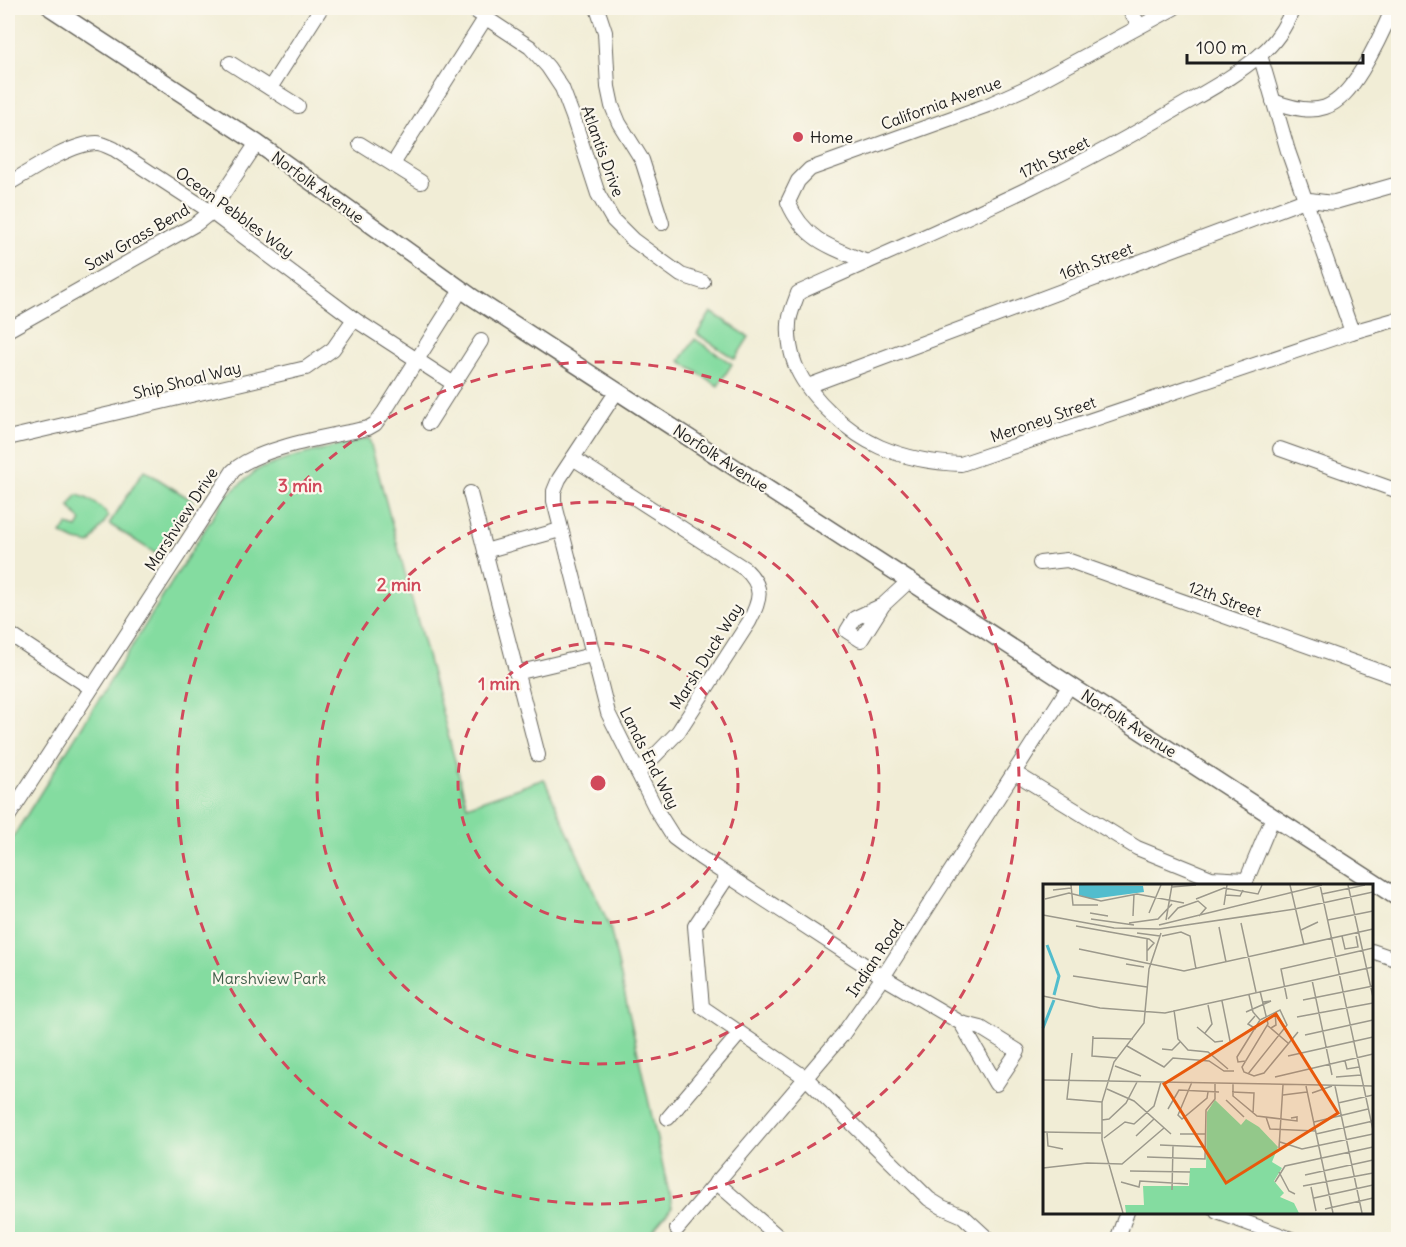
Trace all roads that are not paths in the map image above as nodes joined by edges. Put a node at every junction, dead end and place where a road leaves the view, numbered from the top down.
1 (51, 8) edge
2 (321, 8) edge
3 (471, 8) edge
4 (597, 8) edge
5 (1128, 8) edge
6 (1173, 8) edge
7 (1293, 8) edge
8 (1393, 8) edge
9 (486, 17) junction
10 (1140, 26) junction
11 (1260, 55) junction
12 (230, 63) dead end
13 (270, 88) junction
14 (1273, 101) junction
15 (298, 106) dead end
16 (257, 143) junction
17 (360, 144) dead end
18 (393, 164) junction
19 (421, 182) dead end
20 (8, 184) edge
21 (1398, 184) edge
22 (1305, 200) junction
23 (211, 212) junction
24 (662, 223) dead end
25 (867, 262) junction
26 (703, 282) dead end
27 (461, 290) junction
28 (798, 293) joint
29 (354, 319) junction
30 (1398, 320) edge
31 (8, 330) edge
32 (1352, 332) junction
33 (481, 341) dead end
34 (417, 359) junction
35 (454, 384) junction
36 (808, 386) junction
37 (617, 391) junction
38 (429, 423) dead end
39 (8, 438) edge
40 (1280, 449) dead end
41 (573, 458) junction
42 (1398, 490) edge
43 (470, 493) dead end
44 (560, 530) junction
45 (485, 551) junction
46 (1040, 563) dead end
47 (910, 580) junction
48 (883, 605) dead end
49 (8, 633) edge
50 (592, 655) junction
51 (516, 673) junction
52 (1398, 678) edge
53 (1070, 685) junction
54 (91, 688) junction
55 (538, 755) dead end
56 (638, 773) junction
57 (1015, 773) junction
58 (13, 797) edge
59 (8, 817) edge
60 (1273, 817) junction
61 (728, 876) junction
62 (1245, 883) edge
63 (1398, 898) edge
64 (1373, 952) edge
65 (1398, 960) edge
66 (883, 977) junction
67 (960, 1023) junction
68 (740, 1033) junction
69 (806, 1078) junction
70 (668, 1118) dead end
71 (716, 1182) junction
72 (1125, 1214) edge
73 (1223, 1214) edge
74 (677, 1229) dead end
75 (782, 1239) edge
76 (989, 1239) edge
77 (1117, 1239) edge
78 (1294, 1239) edge

1 - 16 main road, Norfolk Avenue
2 - 13 street
3 - 9 street, Atlantis Drive
4 - 24 street
5 - 10 street
6 - 10 street, California Avenue
7 - 11 street, 17th Street
8 - 14 street
9 - 18 street
9 - 26 street, Atlantis Drive
10 - 25 street, California Avenue
11 - 14 street
11 - 25 street, 17th Street
12 - 13 street
13 - 15 street
14 - 22 street
16 - 23 street, Saw Grass Bend
16 - 27 main road, Norfolk Avenue
17 - 18 street
18 - 19 street
20 - 23 street, Ocean Pebbles Way
21 - 22 street, 16th Street
22 - 32 street
22 - 36 street, 16th Street
23 - 29 street, Ocean Pebbles Way
23 - 31 street, Saw Grass Bend
25 - 28 street, 17th Street
27 - 34 street, Marshview Drive
27 - 37 main road, Norfolk Avenue
28 - 36 street, Meroney Street
29 - 34 street, Ocean Pebbles Way
29 - 39 street, Ship Shoal Way
30 - 32 street, Meroney Street
32 - 36 street, Meroney Street
33 - 35 street
34 - 35 street, Ocean Pebbles Way
34 - 54 street, Marshview Drive
35 - 38 street
37 - 41 street, Lands End Way
37 - 47 main road, Norfolk Avenue
40 - 42 street
41 - 44 street, Lands End Way
41 - 56 street, Marsh Duck Way
43 - 45 street
44 - 45 street
44 - 50 street, Lands End Way
45 - 51 street
46 - 52 street, 12th Street
47 - 48 street
47 - 53 main road, Norfolk Avenue
49 - 54 street
50 - 51 street
50 - 56 street, Lands End Way
51 - 55 street
53 - 57 street, Indian Road
53 - 60 main road, Norfolk Avenue
54 - 58 street, Marshview Drive
56 - 61 street, Lands End Way
57 - 62 street
57 - 66 street, Indian Road
58 - 59 street, Marshview Drive
60 - 62 street
60 - 63 main road, Norfolk Avenue
61 - 66 street, Lands End Way
61 - 68 street
64 - 65 street
66 - 67 street, Lands End Way
66 - 69 street, Indian Road
67 - 67 street, Lands End Way
68 - 69 street
68 - 70 street
69 - 71 street, Indian Road
69 - 76 street
71 - 74 street, Indian Road
71 - 75 street
72 - 77 street
73 - 78 street

